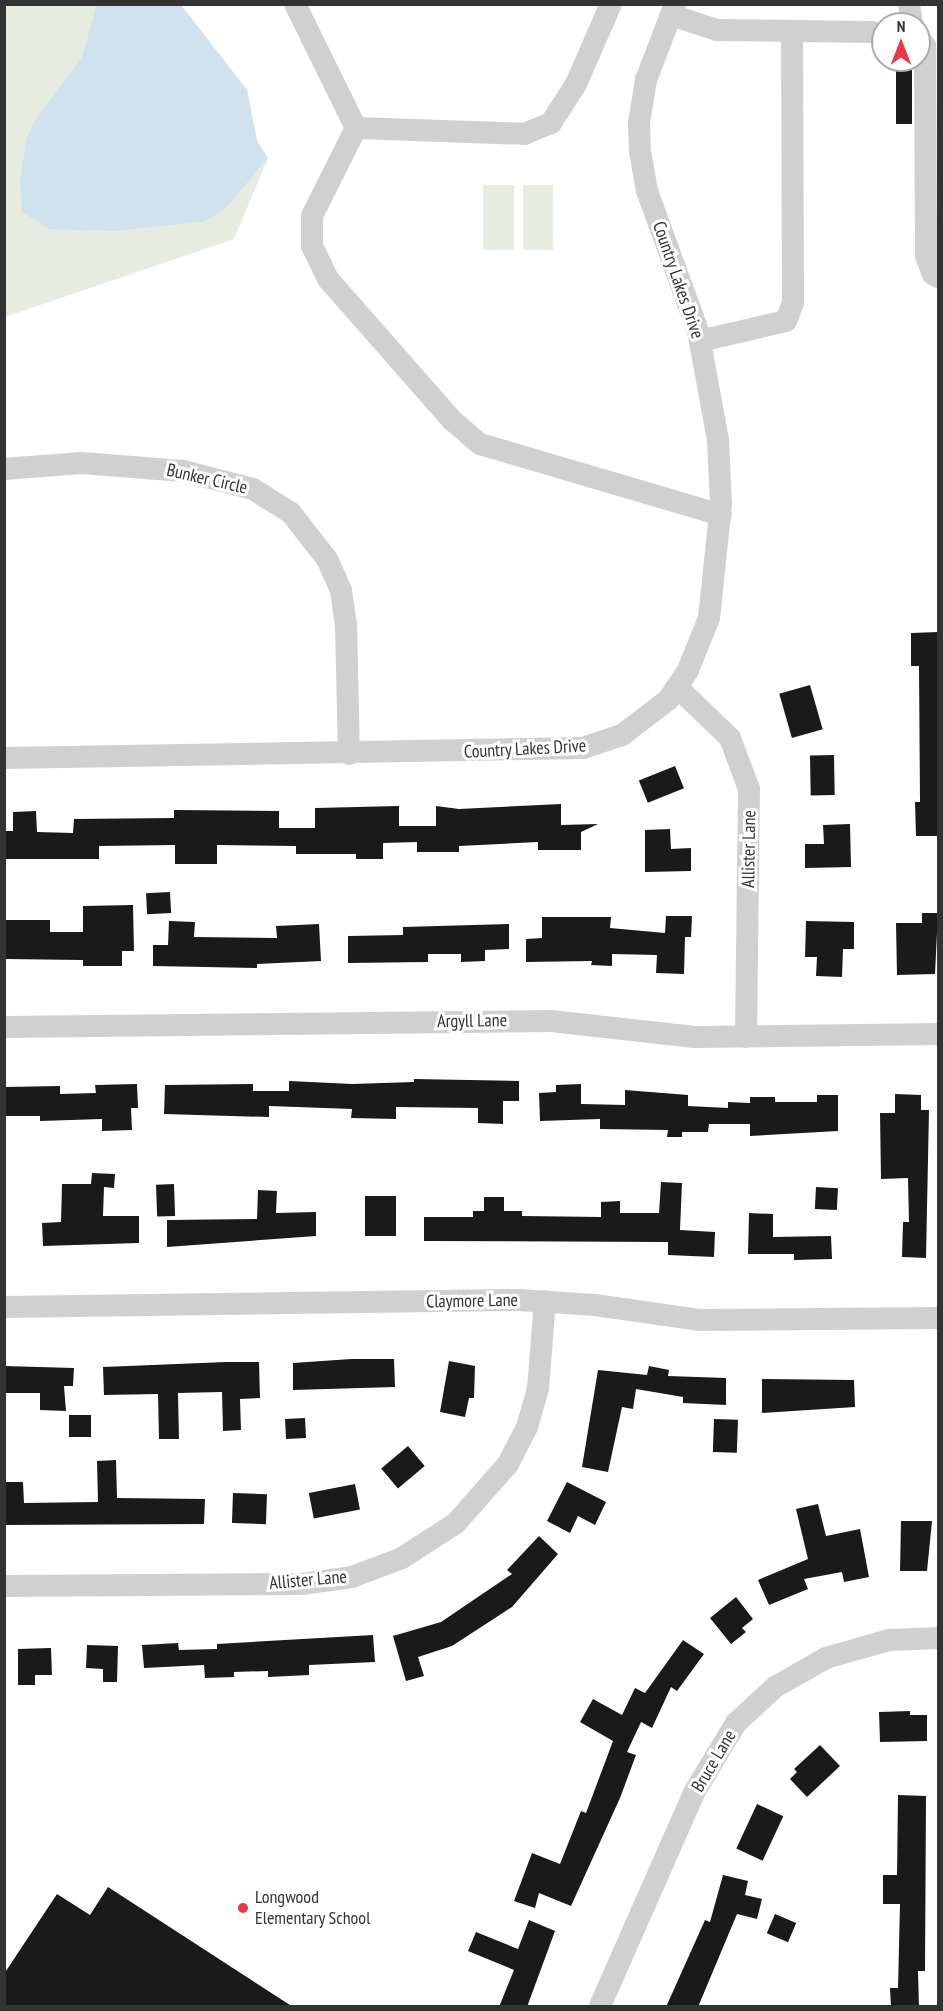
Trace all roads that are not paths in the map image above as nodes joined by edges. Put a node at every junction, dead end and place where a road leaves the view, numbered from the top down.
1 (295, 4) edge
2 (611, 4) edge
3 (673, 10) edge
4 (792, 31) junction
5 (871, 32) edge
6 (925, 72) edge
7 (356, 128) junction
8 (939, 277) edge
9 (700, 341) junction
10 (4, 469) edge
11 (721, 515) junction
12 (677, 687) junction
13 (349, 754) junction
14 (4, 758) edge
15 (4, 1027) edge
16 (939, 1034) edge
17 (746, 1037) junction
18 (545, 1301) junction
19 (4, 1307) edge
20 (939, 1318) edge
21 (4, 1586) edge
22 (939, 1638) edge
23 (600, 2007) edge

1 - 7 street
2 - 7 street
3 - 4 street
3 - 9 street, Country Lakes Drive
4 - 5 street
4 - 9 street
6 - 8 street
7 - 11 street
9 - 11 street, Country Lakes Drive
10 - 13 street, Bunker Circle
11 - 12 street, Country Lakes Drive
12 - 13 street, Country Lakes Drive
12 - 17 street, Allister Lane
13 - 14 street, Country Lakes Drive
15 - 17 street, Argyll Lane
16 - 17 street, Argyll Lane
18 - 19 street, Claymore Lane
18 - 20 street, Claymore Lane
18 - 21 street, Allister Lane
22 - 23 street, Bruce Lane

